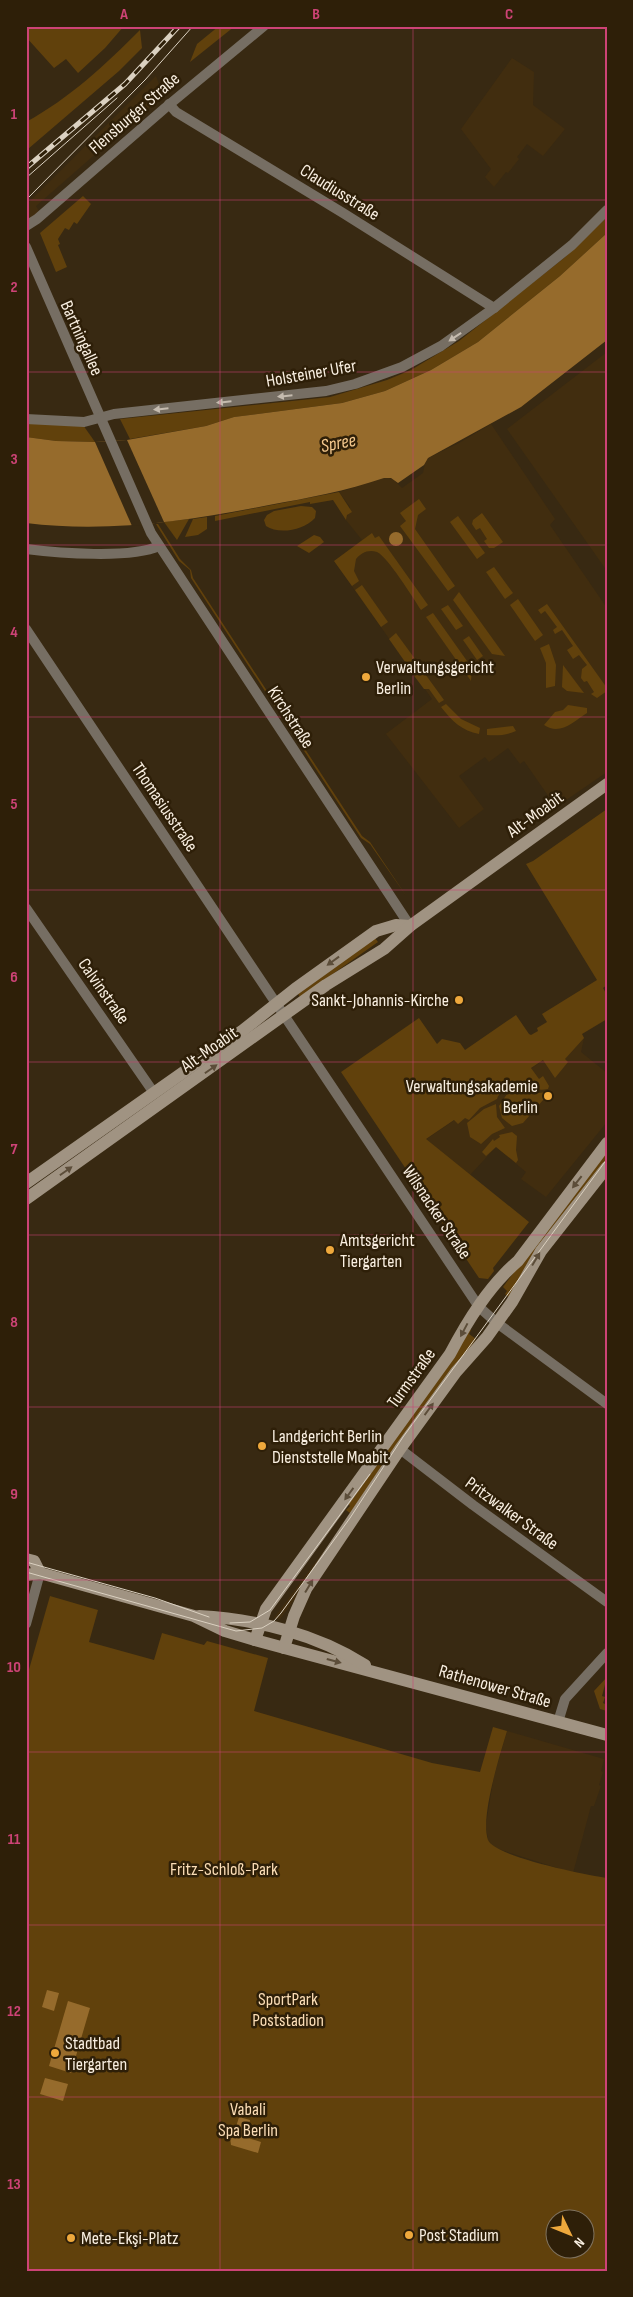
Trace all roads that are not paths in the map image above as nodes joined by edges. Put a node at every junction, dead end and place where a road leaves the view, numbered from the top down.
1 (264, 26) edge
2 (169, 104) junction
3 (607, 210) edge
4 (26, 226) edge
5 (26, 247) edge
6 (494, 308) junction
7 (100, 418) junction
8 (26, 419) edge
9 (148, 524) joint
10 (159, 546) junction
11 (26, 549) edge
12 (26, 629) edge
13 (607, 784) edge
14 (26, 908) edge
15 (410, 926) junction
16 (277, 1003) junction
17 (285, 1015) junction
18 (154, 1093) junction
19 (607, 1143) edge
20 (607, 1167) edge
21 (26, 1183) edge
22 (26, 1199) edge
23 (479, 1306) junction
24 (497, 1323) junction
25 (607, 1404) edge
26 (400, 1449) junction
27 (26, 1559) edge
28 (40, 1573) junction
29 (26, 1575) edge
30 (607, 1602) edge
31 (194, 1616) junction
32 (26, 1624) edge
33 (260, 1625) junction
34 (288, 1632) junction
35 (255, 1640) junction
36 (284, 1648) junction
37 (607, 1653) edge
38 (373, 1670) junction
39 (558, 1722) junction
40 (607, 1735) edge

1 - 2 street, Flensburger Straße
2 - 4 street, Flensburger Straße
2 - 6 street, Claudiusstraße
3 - 6 street, Holsteiner Ufer
5 - 7 street, Bartningallee
6 -> 7 street, Holsteiner Ufer
7 - 8 street, Holsteiner Ufer
7 - 9 street, Bartningallee
9 - 10 street, Kirchstraße
10 - 11 street
10 - 15 street, Kirchstraße
12 - 16 street, Thomasiusstraße
13 - 15 main road, Alt-Moabit
14 - 18 street, Calvinstraße
15 -> 16 main road, Alt-Moabit
15 - 17 main road, Alt-Moabit
16 - 17 street, Wilsnacker Straße
16 - 18 main road, Alt-Moabit
22 -> 17 main road, Alt-Moabit
17 - 23 street, Wilsnacker Straße
18 - 21 main road, Alt-Moabit
19 -> 23 main road, Turmstraße
24 -> 20 main road, Turmstraße
23 - 24 street, Wilsnacker Straße
23 -> 33 main road, Turmstraße
24 - 25 street, Wilsnacker Straße
26 -> 24 main road, Turmstraße
26 - 30 street, Pritzwalker Straße
34 -> 26 main road, Turmstraße
27 - 28 main road, Rathenower Straße
28 - 29 main road, Rathenower Straße
28 - 31 main road, Rathenower Straße
28 - 32 street
31 - 33 main road, Rathenower Straße
31 - 35 main road, Rathenower Straße
33 - 34 main road, Rathenower Straße
33 - 35 main road, Turmstraße
34 - 36 main road, Turmstraße
34 - 38 main road, Rathenower Straße
35 - 36 main road, Rathenower Straße
36 -> 38 main road, Rathenower Straße
37 - 39 street
38 - 39 main road, Rathenower Straße
39 - 40 main road, Rathenower Straße

